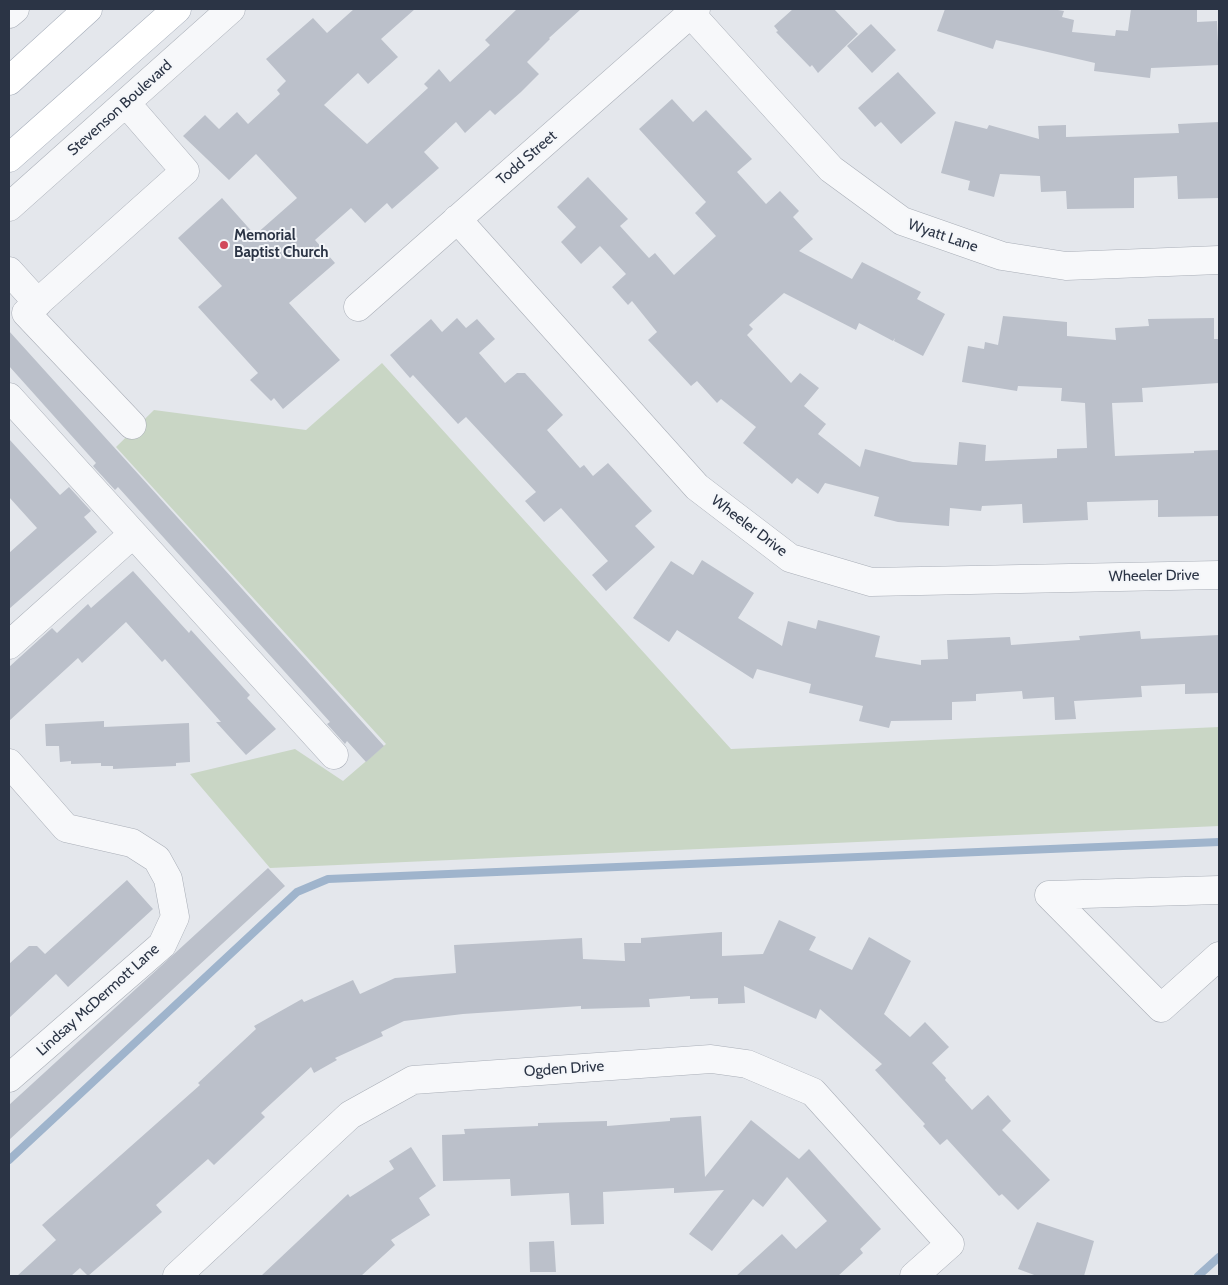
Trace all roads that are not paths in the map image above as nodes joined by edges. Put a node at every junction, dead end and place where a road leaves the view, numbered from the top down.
1 (15, 9) edge
2 (88, 9) edge
3 (177, 9) edge
4 (231, 9) edge
5 (693, 11) edge
6 (9, 14) edge
7 (9, 81) edge
8 (126, 103) junction
9 (9, 158) edge
10 (9, 207) edge
11 (457, 218) junction
12 (1219, 260) edge
13 (9, 271) edge
14 (38, 303) junction
15 (358, 307) dead end
16 (9, 398) edge
17 (132, 425) dead end
18 (133, 534) junction
19 (1219, 575) edge
20 (9, 645) edge
21 (334, 755) dead end
22 (9, 763) edge
23 (1219, 890) edge
24 (1219, 956) edge
25 (9, 1078) edge
26 (177, 1276) edge
27 (914, 1276) edge

1 - 6 street
2 - 7 main road
3 - 9 main road
4 - 8 street, Stevenson Boulevard
5 - 11 street, Todd Street
5 - 12 street, Wyatt Lane
8 - 10 street, Stevenson Boulevard
8 - 14 street
11 - 15 street, Todd Street
11 - 19 street, Wheeler Drive
13 - 14 street
14 - 17 street
16 - 18 street
18 - 20 street
18 - 21 street
22 - 25 street, Lindsay McDermott Lane
23 - 24 street
26 - 27 street, Ogden Drive

